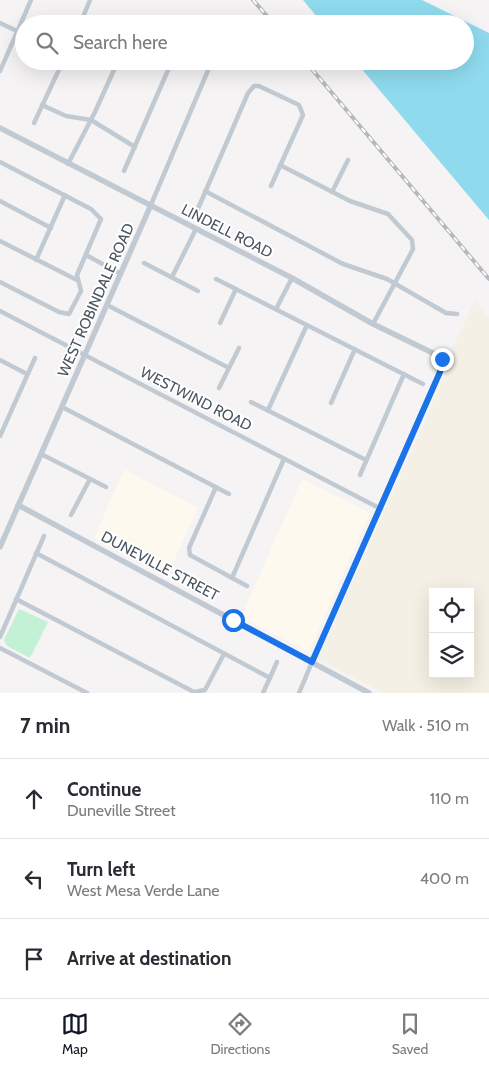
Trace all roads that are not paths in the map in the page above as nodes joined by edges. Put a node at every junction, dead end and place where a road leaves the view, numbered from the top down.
1 (31, 0) edge
2 (90, 0) edge
3 (24, 15) edge
4 (84, 15) edge
5 (0, 23) edge
6 (15, 31) edge
7 (15, 37) edge
8 (59, 70) edge
9 (114, 70) edge
10 (168, 70) edge
11 (208, 70) edge
12 (0, 71) edge
13 (42, 105) junction
14 (91, 120) junction
15 (34, 123) dead end
16 (0, 128) edge
17 (135, 147) junction
18 (348, 160) dead end
19 (0, 162) edge
20 (68, 164) junction
21 (280, 165) junction
22 (124, 171) dead end
23 (271, 186) dead end
24 (205, 191) junction
25 (332, 192) junction
26 (65, 195) junction
27 (0, 201) edge
28 (150, 207) junction
29 (196, 211) dead end
30 (50, 228) junction
31 (196, 230) junction
32 (0, 241) edge
33 (86, 256) junction
34 (36, 260) junction
35 (144, 263) dead end
36 (121, 274) junction
37 (172, 277) junction
38 (292, 278) junction
39 (216, 279) dead end
40 (77, 280) junction
41 (0, 282) edge
42 (395, 283) junction
43 (236, 289) junction
44 (198, 290) dead end
45 (107, 305) junction
46 (276, 309) junction
47 (0, 311) edge
48 (458, 314) dead end
49 (220, 323) dead end
50 (373, 324) junction
51 (307, 325) junction
52 (239, 348) dead end
53 (355, 349) junction
54 (85, 355) junction
55 (35, 358) dead end
56 (0, 360) edge
57 (229, 368) junction
58 (27, 374) junction
59 (404, 374) junction
60 (423, 384) dead end
61 (219, 388) dead end
62 (251, 402) dead end
63 (331, 403) dead end
64 (62, 408) junction
65 (268, 410) junction
66 (1, 433) edge
67 (41, 454) junction
68 (284, 459) junction
69 (366, 460) junction
70 (360, 475) dead end
71 (90, 479) junction
72 (106, 487) dead end
73 (216, 487) junction
74 (229, 494) dead end
75 (18, 505) junction
76 (381, 509) junction
77 (71, 515) dead end
78 (2, 536) edge
79 (44, 536) dead end
80 (0, 547) edge
81 (36, 553) junction
82 (232, 578) junction
83 (247, 586) dead end
84 (16, 599) junction
85 (0, 637) edge
86 (0, 648) edge
87 (224, 654) junction
88 (277, 662) dead end
89 (312, 662) junction
90 (270, 678) junction
91 (80, 691) edge
92 (87, 693) edge
93 (198, 693) edge
94 (263, 693) edge
95 (299, 693) edge
96 (369, 693) edge

1 - 3 street
2 - 4 street
5 - 6 street
7 - 12 street
8 - 13 street
9 - 14 street
10 - 17 street
11 - 28 street, WEST ROBINDALE ROAD
13 - 14 street
13 - 15 street
14 - 17 street
14 - 20 street
16 - 20 street, LINDELL ROAD
17 - 22 street
18 - 25 street
19 - 26 street
20 - 28 street, LINDELL ROAD
21 - 23 street
21 - 24 street
21 - 25 street
24 - 29 street
24 - 42 street
25 - 42 street
26 - 30 street
26 - 33 street
27 - 30 street
28 - 31 street, LINDELL ROAD
28 - 36 street, WEST ROBINDALE ROAD
30 - 34 street
31 - 37 street
31 - 38 street, LINDELL ROAD
32 - 34 street
33 - 36 street
33 - 40 street
34 - 40 street
35 - 37 street
36 - 45 street, WEST ROBINDALE ROAD
37 - 44 street
38 - 46 street
38 - 50 street, LINDELL ROAD
39 - 43 street
40 - 41 street
42 - 48 street
42 - 50 street
43 - 46 street
43 - 49 street
45 - 54 street, WEST ROBINDALE ROAD
45 - 57 street
46 - 51 street
47 - 54 street, WESTWIND ROAD
50 - 76 street, LINDELL ROAD
51 - 53 street
51 - 65 street
52 - 57 street
53 - 59 street
53 - 63 street
54 - 64 street, WEST ROBINDALE ROAD
54 - 68 street, WESTWIND ROAD
55 - 58 street
56 - 58 street
57 - 61 street
58 - 66 street
59 - 60 street
59 - 69 street
62 - 65 street
64 - 67 street, WEST ROBINDALE ROAD
64 - 73 street
65 - 69 street
67 - 71 street
67 - 75 street, WEST ROBINDALE ROAD
68 - 76 street, WESTWIND ROAD
68 - 82 street
69 - 70 street
71 - 72 street
71 - 77 street
73 - 74 street
73 - 82 street
75 - 78 street, WEST ROBINDALE ROAD
75 - 89 street, DUNEVILLE STREET
76 - 89 street
78 - 80 street, WEST ROBINDALE ROAD
79 - 81 street
81 - 84 street
81 - 87 street
82 - 83 street
84 - 85 street
84 - 93 street
86 - 91 street
87 - 90 street
87 - 93 street
88 - 90 street
89 - 95 street
89 - 96 street, DUNEVILLE STREET
90 - 94 street
91 - 92 street

